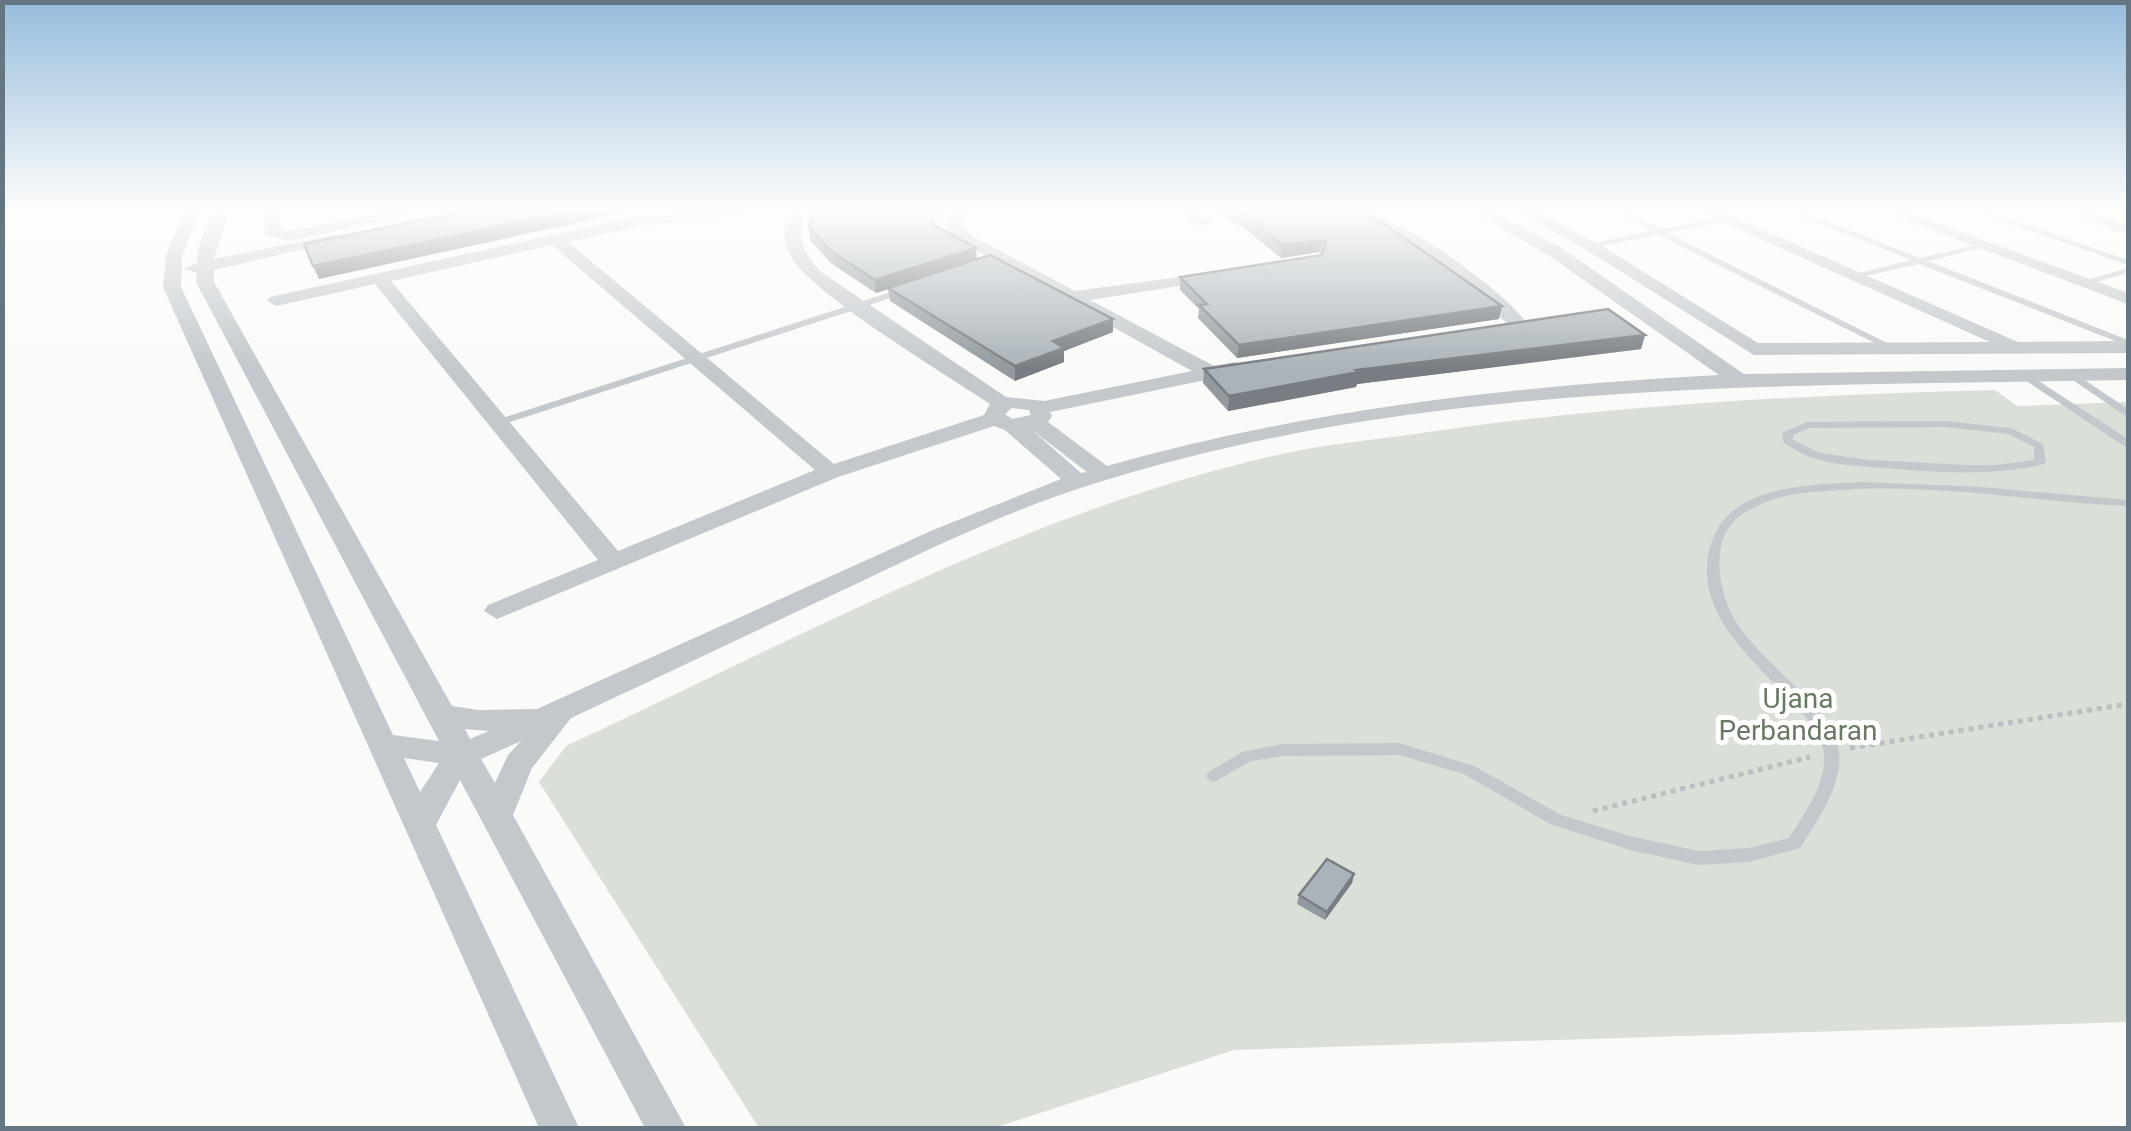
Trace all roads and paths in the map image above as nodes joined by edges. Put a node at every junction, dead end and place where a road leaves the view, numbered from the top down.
1 (174, 263) edge
2 (205, 263) edge
3 (221, 263) edge
4 (449, 263) edge
5 (581, 263) edge
6 (803, 263) edge
7 (995, 263) edge
8 (1441, 263) edge
9 (1570, 263) edge
10 (1617, 263) edge
11 (1722, 263) edge
12 (1823, 263) edge
13 (1908, 263) edge
14 (1926, 263) edge
15 (2031, 263) edge
16 (205, 266) junction
17 (2128, 271) edge
18 (173, 273) junction
19 (1221, 274) edge
20 (1854, 277) junction
21 (379, 278) junction
22 (2085, 282) junction
23 (914, 288) edge
24 (1072, 296) junction
25 (2128, 299) edge
26 (276, 301) dead end
27 (860, 305) junction
28 (1519, 325) edge
29 (2128, 345) edge
30 (2018, 348) junction
31 (1896, 350) junction
32 (694, 359) junction
33 (1247, 366) edge
34 (1209, 372) junction
35 (2023, 374) junction
36 (2071, 374) junction
37 (2128, 374) edge
38 (1740, 380) junction
39 (2128, 413) edge
40 (1017, 416) junction
41 (496, 423) junction
42 (2128, 444) edge
43 (1880, 465) junction
44 (830, 472) junction
45 (1104, 474) junction
46 (1077, 482) junction
47 (1895, 486) junction
48 (2128, 503) edge
49 (614, 563) junction
50 (497, 612) dead end
51 (567, 708) junction
52 (441, 715) junction
53 (382, 744) junction
54 (462, 755) junction
55 (1214, 776) dead end
56 (496, 816) junction
57 (420, 826) junction
58 (560, 1128) edge
59 (666, 1128) edge

1 - 18 street
2 - 16 street
3 - 16 street
4 - 21 street
5 - 32 street
6 - 27 street
7 - 24 street
8 - 28 street
9 - 38 street
10 - 31 street
11 - 31 lane
12 - 20 street
13 - 20 lane
14 - 29 lane
15 - 22 street
16 - 18 street
16 - 52 street
17 - 22 lane
18 - 53 street
19 - 24 street
20 - 30 street
21 - 26 street
21 - 41 street
22 - 25 street
23 - 27 lane
24 - 34 street
27 - 32 lane
27 - 40 street
29 - 30 street
30 - 31 street
32 - 41 lane
32 - 44 street
33 - 34 street
34 - 40 street
35 - 36 street
35 - 38 street
35 - 42 lane
36 - 37 street
36 - 39 lane
38 - 45 street
40 - 44 street
40 - 45 street
40 - 46 street
41 - 49 street
43 - 43 lane
43 - 47 lane
44 - 49 street
45 - 46 street
46 - 51 street
47 - 48 lane
47 - 55 lane
49 - 50 street
51 - 52 street
51 - 54 street
51 - 56 street
52 - 54 street
53 - 54 street
53 - 57 street
54 - 56 street
54 - 57 street
56 - 59 street
57 - 58 street

